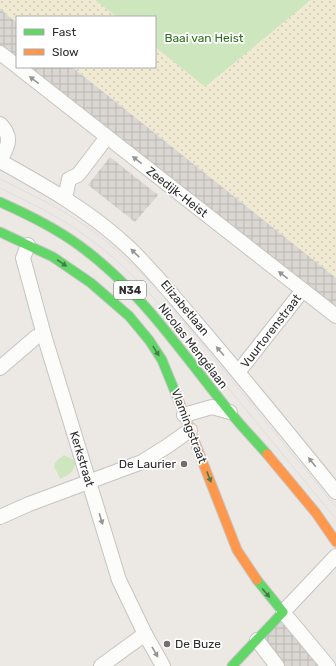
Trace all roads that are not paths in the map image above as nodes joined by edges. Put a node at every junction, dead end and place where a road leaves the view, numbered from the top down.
1 (0, 53) edge
2 (16, 66) edge
3 (18, 68) edge
4 (0, 124) edge
5 (107, 137) junction
6 (0, 161) edge
7 (65, 198) junction
8 (0, 202) edge
9 (0, 232) edge
10 (28, 244) junction
11 (303, 290) junction
12 (336, 316) edge
13 (44, 335) junction
14 (0, 368) edge
15 (239, 371) junction
16 (230, 412) junction
17 (184, 415) junction
18 (190, 430) junction
19 (89, 482) junction
20 (336, 492) edge
21 (0, 517) edge
22 (336, 542) edge
23 (336, 556) edge
24 (282, 612) junction
25 (145, 634) junction
26 (257, 640) junction
27 (102, 666) edge
28 (163, 666) edge
29 (232, 666) edge
30 (277, 666) edge
31 (328, 666) edge

1 - 2 street, Zeedijk-Heist
5 -> 3 street, Zeedijk-Heist
4 - 6 street
5 - 7 street
11 -> 5 street, Zeedijk-Heist
6 - 7 street, Elizabetlaan
15 -> 7 street, Elizabetlaan
8 - 16 street, Nicolas Mengélaan / N34
9 - 10 street, Vlamingstraat
10 - 13 street, Kerkstraat
10 -> 17 street, Vlamingstraat
11 - 12 street, Zeedijk-Heist
11 - 15 street, Vuurtorenstraat
13 - 14 street
13 - 19 street, Kerkstraat
20 -> 15 street, Elizabetlaan
16 - 17 street
16 - 22 street, Nicolas Mengélaan / N34
17 - 18 street, Vlamingstraat
18 - 19 street
18 -> 24 street, Vlamingstraat
19 - 21 street
19 -> 25 street, Kerkstraat
23 - 24 street
24 - 26 street
24 - 31 street, Vlamingstraat
25 - 27 street
25 -> 28 street, Kerkstraat
26 - 29 street
26 - 30 street

